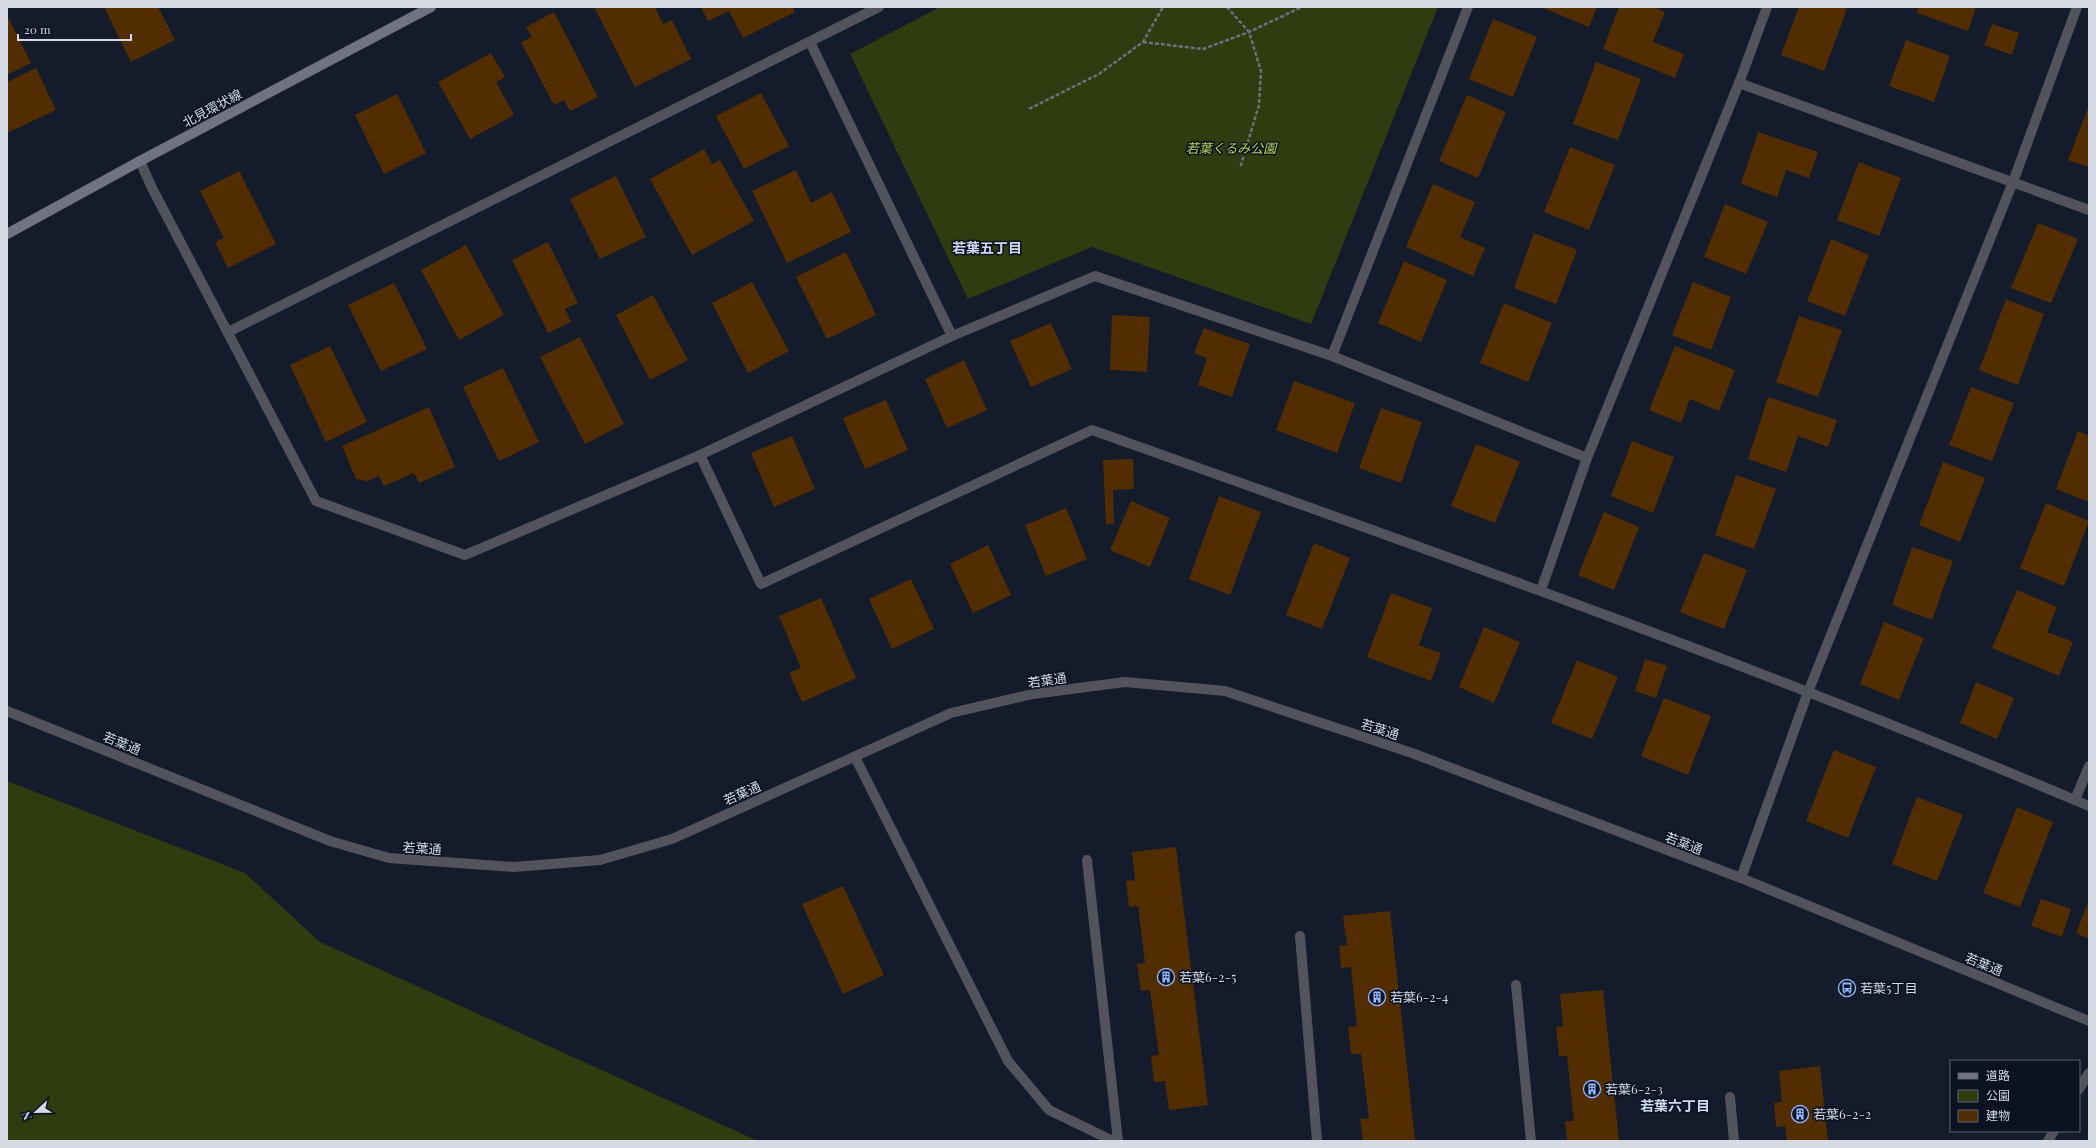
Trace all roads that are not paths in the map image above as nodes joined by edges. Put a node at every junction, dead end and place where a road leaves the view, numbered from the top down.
1 (431, 7) edge
2 (879, 7) edge
3 (1468, 7) edge
4 (1767, 7) edge
5 (2077, 7) edge
6 (810, 42) junction
7 (1739, 82) junction
8 (140, 161) junction
9 (2013, 182) junction
10 (2089, 210) edge
11 (7, 234) edge
12 (228, 332) junction
13 (952, 336) junction
14 (1332, 356) junction
15 (700, 455) junction
16 (1587, 458) junction
17 (1541, 590) junction
18 (1808, 692) junction
19 (7, 711) edge
20 (855, 757) junction
21 (2089, 766) edge
22 (2075, 800) junction
23 (2089, 806) edge
24 (1087, 860) dead end
25 (1741, 878) junction
26 (1300, 936) dead end
27 (1516, 985) dead end
28 (2089, 1021) edge
29 (2089, 1073) edge
30 (2080, 1087) edge
31 (1730, 1097) dead end
32 (2053, 1132) edge
33 (1113, 1141) edge
34 (1118, 1141) edge
35 (1317, 1141) edge
36 (1531, 1141) edge
37 (1734, 1141) edge
38 (2048, 1141) edge

1 - 8 main road, 北見環状線
2 - 6 street
3 - 14 street
4 - 7 street
5 - 9 street
6 - 12 street
6 - 13 street
7 - 9 street
7 - 16 street
8 - 11 main road, 北見環状線
8 - 12 street
9 - 10 street
9 - 18 street
12 - 15 street
13 - 14 street
13 - 15 street
14 - 16 street
15 - 17 street
16 - 17 street
17 - 18 street
18 - 22 street
18 - 25 street
19 - 20 street, 若葉通
20 - 25 street, 若葉通
20 - 33 street
21 - 22 street
22 - 23 street
24 - 34 street
25 - 28 street, 若葉通
26 - 35 street
27 - 36 street
29 - 30 street
31 - 37 street
32 - 38 street

